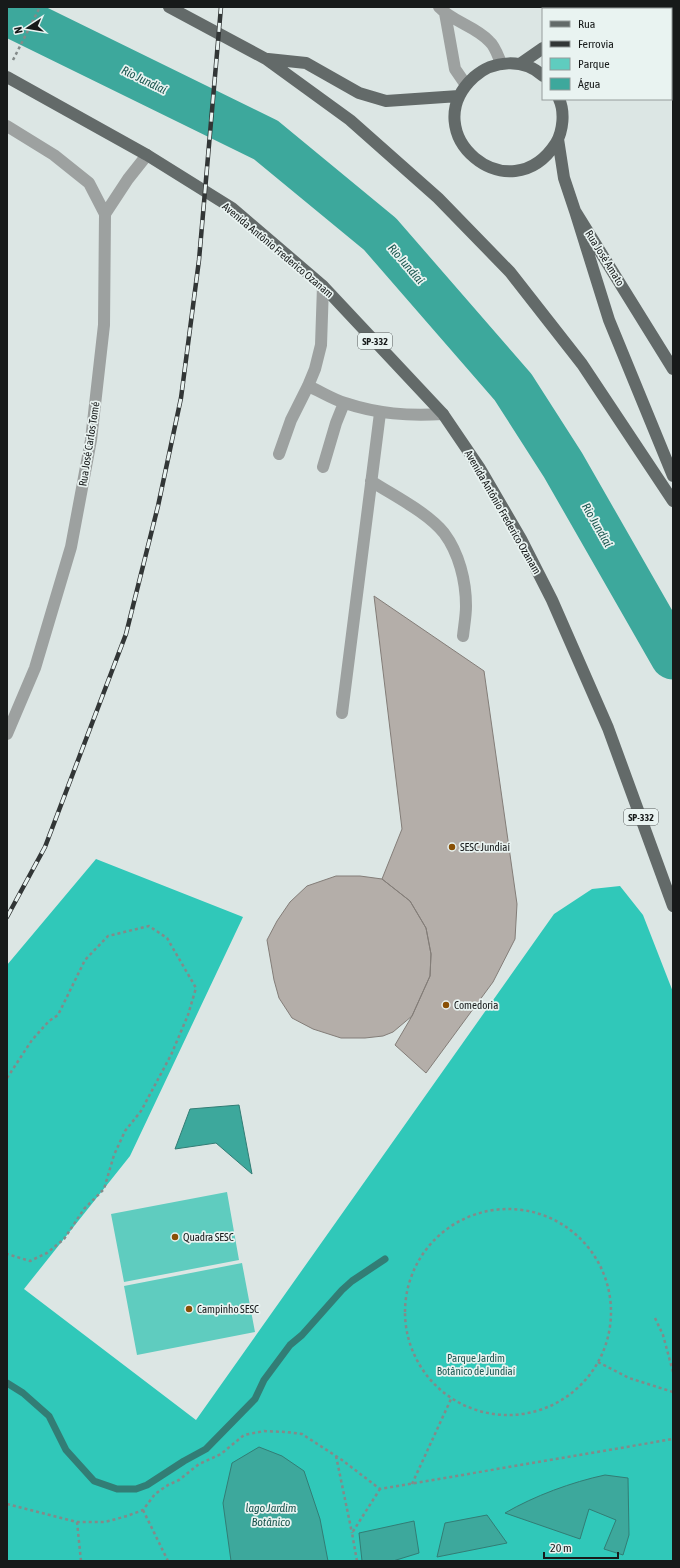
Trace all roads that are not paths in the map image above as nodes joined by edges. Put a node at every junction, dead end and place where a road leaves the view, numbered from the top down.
1 (169, 7) edge
2 (442, 10) edge
3 (542, 49) edge
4 (266, 59) junction
5 (501, 63) junction
6 (520, 64) junction
7 (9, 71) edge
8 (542, 75) edge
9 (466, 85) junction
10 (459, 96) junction
11 (561, 100) edge
12 (7, 126) edge
13 (558, 139) junction
14 (146, 155) junction
15 (575, 211) junction
16 (105, 214) junction
17 (323, 286) junction
18 (673, 369) edge
19 (308, 386) junction
20 (344, 403) junction
21 (380, 413) junction
22 (443, 414) junction
23 (279, 454) dead end
24 (323, 467) dead end
25 (673, 476) edge
26 (372, 481) junction
27 (673, 501) edge
28 (462, 636) dead end
29 (342, 712) dead end
30 (7, 734) edge
31 (673, 906) edge

1 - 4 main road
2 - 5 street
2 - 9 street
3 - 6 main road
4 - 10 main road
4 - 27 main road
5 - 6 main road
5 - 9 main road
6 - 8 main road
7 - 14 main road, Avenida Antônio Frederico Ozanam / SP-332
9 - 10 main road
10 - 13 main road
11 - 13 main road
12 - 16 street
13 - 15 main road, Rua José Amato
14 - 16 street
14 - 17 main road, Avenida Antônio Frederico Ozanam / SP-332
15 - 18 main road, Rua José Amato
15 - 25 main road
16 - 30 street, Rua José Carlos Tomé
17 - 19 street
17 - 22 main road, Avenida Antônio Frederico Ozanam / SP-332
19 - 20 street
19 - 23 street
20 - 21 street
20 - 24 street
21 - 22 street
21 - 26 street
22 - 31 main road, Avenida Antônio Frederico Ozanam / SP-332
26 - 28 street
26 - 29 street

